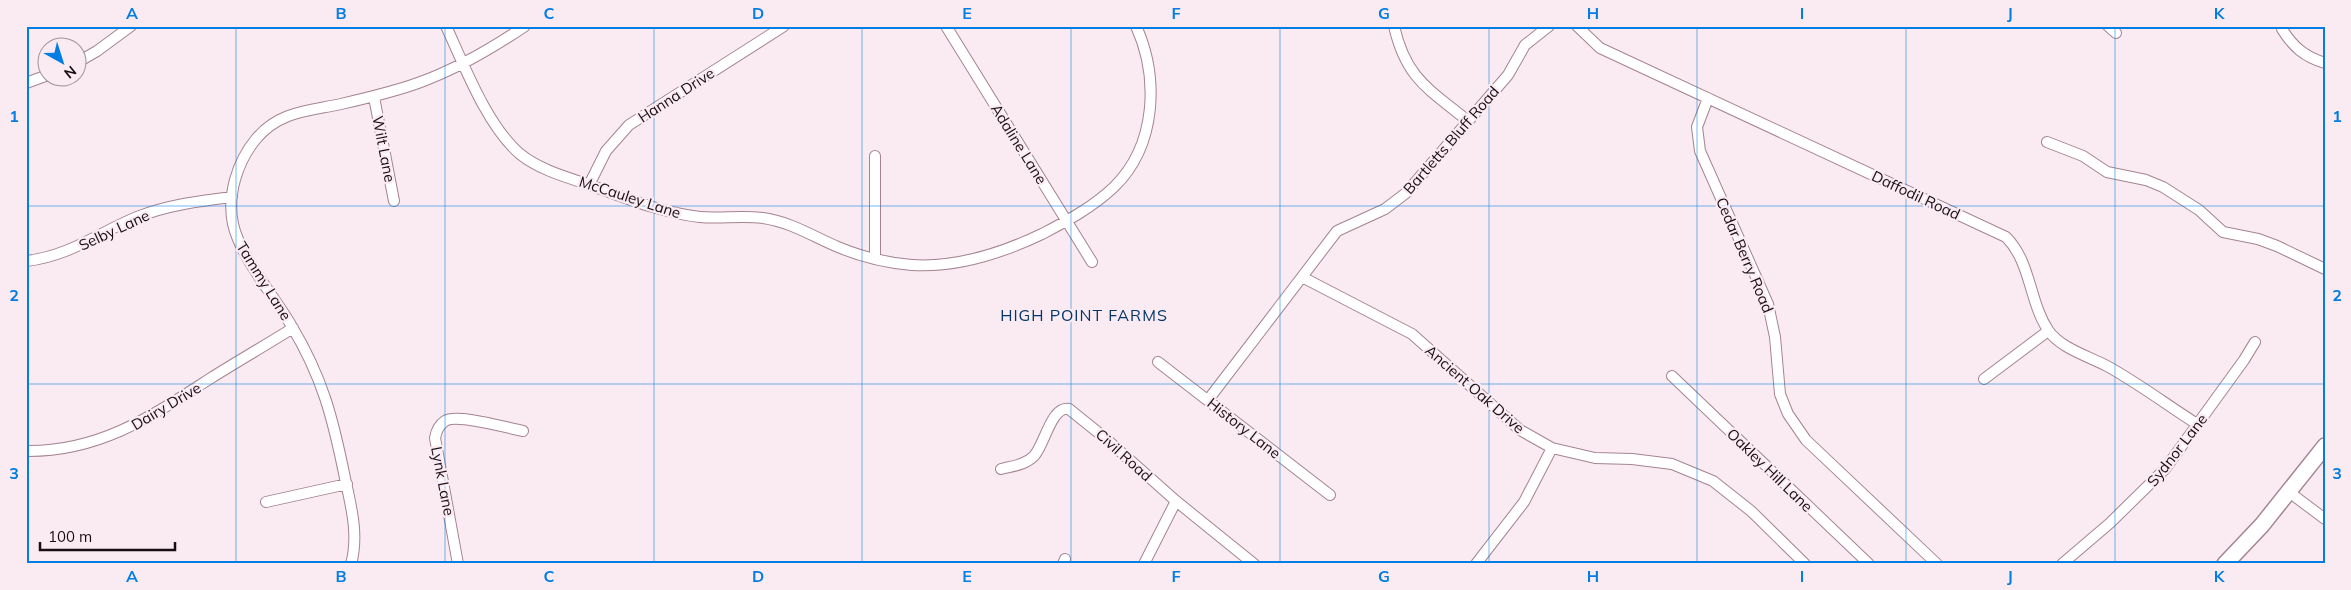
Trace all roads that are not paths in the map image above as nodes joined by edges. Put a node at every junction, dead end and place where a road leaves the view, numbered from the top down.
1 (131, 26) edge
2 (446, 26) edge
3 (525, 26) edge
4 (784, 26) edge
5 (946, 26) edge
6 (1136, 26) edge
7 (1394, 26) edge
8 (1549, 26) edge
9 (1577, 26) edge
10 (2282, 29) dead end
11 (88, 57) edge
12 (2325, 63) edge
13 (464, 64) junction
14 (38, 79) edge
15 (26, 83) edge
16 (374, 97) junction
17 (1708, 98) junction
18 (1468, 121) junction
19 (2047, 142) dead end
20 (875, 156) dead end
21 (589, 185) junction
22 (232, 198) junction
23 (394, 202) dead end
24 (1067, 221) junction
25 (875, 259) junction
26 (26, 260) edge
27 (1092, 262) dead end
28 (2325, 269) edge
29 (1302, 277) junction
30 (293, 328) junction
31 (2048, 331) junction
32 (2255, 342) dead end
33 (1158, 362) dead end
34 (1672, 376) dead end
35 (1984, 379) dead end
36 (1208, 400) junction
37 (2197, 424) junction
38 (523, 431) dead end
39 (2325, 446) edge
40 (1552, 448) junction
41 (26, 451) edge
42 (1002, 469) dead end
43 (347, 484) junction
44 (2289, 492) junction
45 (1330, 495) dead end
46 (1176, 501) junction
47 (266, 502) dead end
48 (2325, 519) edge
49 (351, 564) edge
50 (458, 564) edge
51 (1144, 564) edge
52 (1254, 564) edge
53 (1476, 564) edge
54 (1806, 564) edge
55 (1869, 564) edge
56 (1938, 564) edge
57 (2062, 564) edge
58 (2225, 564) edge

1 - 11 street
2 - 13 street, McCauley Lane
3 - 13 street, Tammy Lane
4 - 21 street, Hanna Drive
5 - 24 street, Adaline Lane
6 - 24 street, McCauley Lane
7 - 18 street
8 - 18 street, Bartletts Bluff Road
9 - 17 street, Daffodil Road
10 - 12 street
13 - 16 street, Tammy Lane
13 - 21 street, McCauley Lane
14 - 15 street
16 - 22 street, Tammy Lane
16 - 23 street, Wilt Lane
17 - 31 street, Daffodil Road
17 - 56 street, Cedar Berry Road
18 - 29 street, Bartletts Bluff Road
19 - 28 street
20 - 25 street
21 - 25 street, McCauley Lane
22 - 26 street, Selby Lane
22 - 30 street, Tammy Lane
24 - 25 street, McCauley Lane
24 - 27 street, Adaline Lane
29 - 36 street, Bartletts Bluff Road
29 - 40 street, Ancient Oak Drive
30 - 41 street, Dairy Drive
30 - 43 street, Tammy Lane
31 - 35 street
31 - 37 street
32 - 37 street, Sydnor Lane
33 - 36 street, History Lane
34 - 55 street, Oakley Hill Lane
36 - 45 street, History Lane
37 - 57 street, Sydnor Lane
38 - 50 street, Lynk Lane
39 - 44 main road
40 - 53 street
40 - 54 street, Ancient Oak Drive
42 - 46 street, Civil Road
43 - 47 street
43 - 49 street, Tammy Lane
44 - 48 street
44 - 58 main road
46 - 51 street
46 - 52 street, Civil Road

